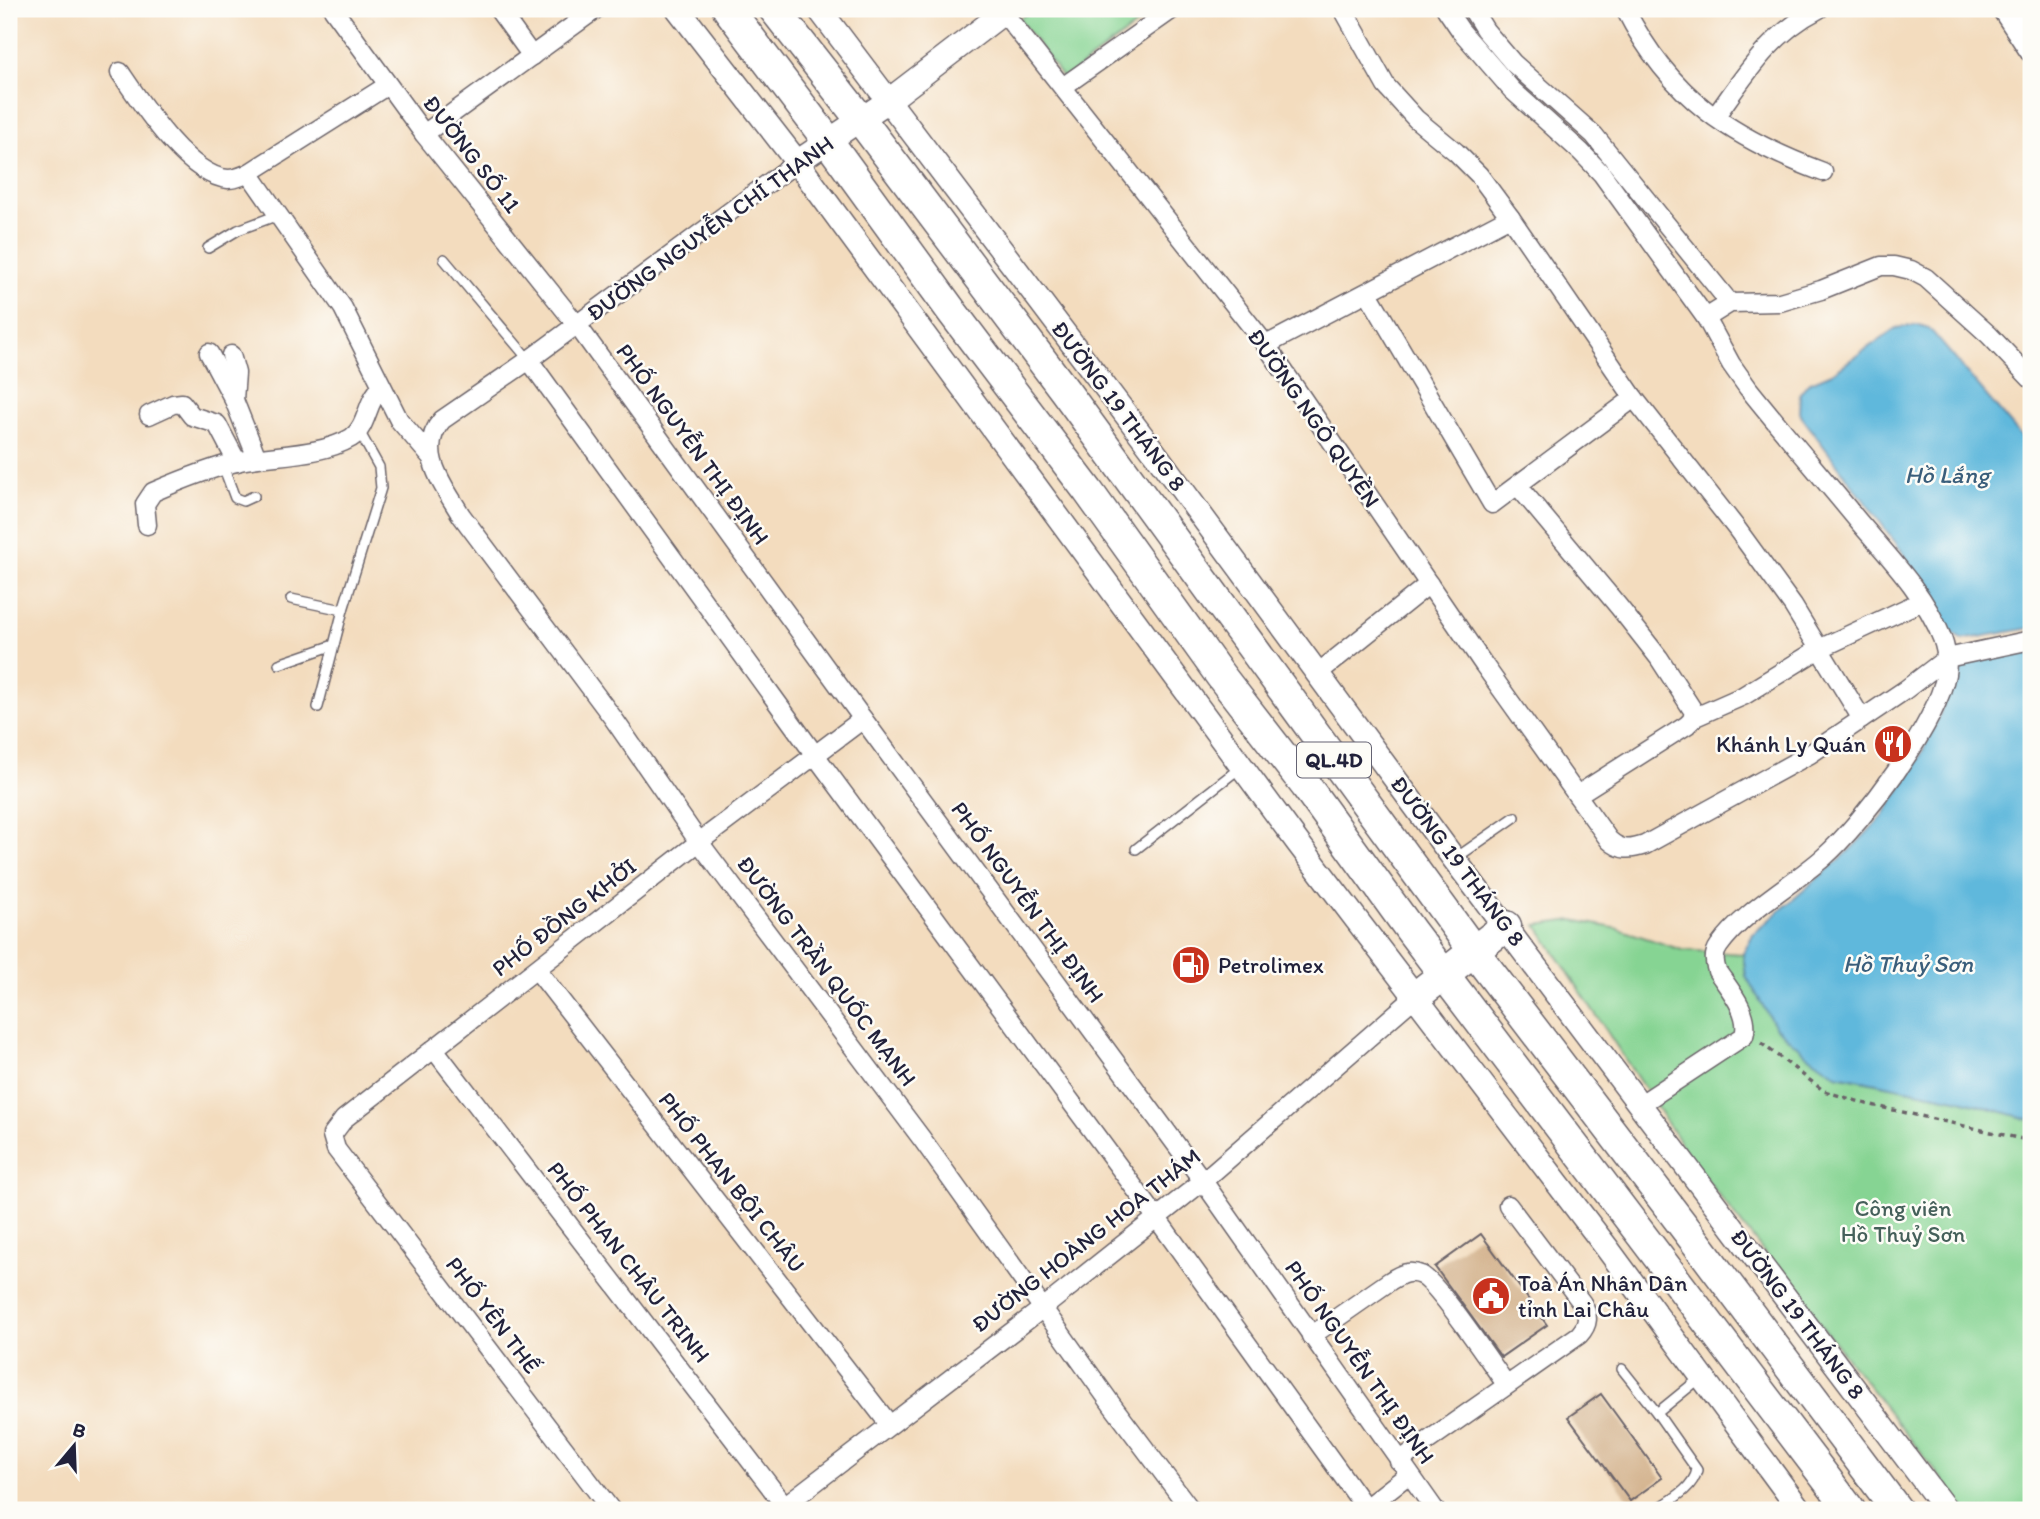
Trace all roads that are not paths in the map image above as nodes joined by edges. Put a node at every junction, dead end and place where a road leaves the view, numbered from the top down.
1 (333, 9) edge
2 (498, 9) edge
3 (596, 9) edge
4 (678, 9) edge
5 (728, 9) edge
6 (774, 9) edge
7 (819, 9) edge
8 (1173, 9) edge
9 (1343, 9) edge
10 (1446, 9) edge
11 (1472, 9) edge
12 (1625, 9) edge
13 (1819, 9) edge
14 (2004, 9) edge
15 (1004, 10) edge
16 (2031, 50) edge
17 (532, 56) junction
18 (120, 72) dead end
19 (388, 85) junction
20 (1064, 86) junction
21 (888, 101) junction
22 (1715, 117) junction
23 (860, 120) junction
24 (424, 134) junction
25 (828, 141) junction
26 (797, 162) junction
27 (1823, 172) dead end
28 (249, 173) junction
29 (280, 214) junction
30 (1510, 217) junction
31 (208, 248) dead end
32 (444, 259) dead end
33 (1368, 293) junction
34 (1730, 303) junction
35 (1706, 318) junction
36 (577, 325) junction
37 (1266, 345) junction
38 (209, 352) dead end
39 (231, 355) dead end
40 (529, 360) junction
41 (2031, 379) edge
42 (381, 388) junction
43 (1634, 398) junction
44 (234, 400) junction
45 (149, 415) dead end
46 (359, 431) junction
47 (431, 457) junction
48 (257, 458) junction
49 (230, 464) junction
50 (1518, 486) junction
51 (254, 496) dead end
52 (147, 525) dead end
53 (1429, 584) junction
54 (291, 599) dead end
55 (1922, 601) junction
56 (344, 610) junction
57 (2031, 640) edge
58 (334, 645) junction
59 (1819, 649) junction
60 (1947, 658) junction
61 (279, 664) dead end
62 (1318, 673) junction
63 (318, 706) dead end
64 (1693, 718) junction
65 (863, 719) junction
66 (1861, 719) junction
67 (815, 755) junction
68 (1243, 766) junction
69 (1577, 795) junction
70 (1515, 817) dead end
71 (699, 842) junction
72 (1136, 849) dead end
73 (1454, 859) junction
74 (1506, 926) junction
75 (1473, 950) junction
76 (537, 970) junction
77 (1445, 973) junction
78 (1415, 998) junction
79 (434, 1049) junction
80 (1641, 1104) junction
81 (336, 1150) joint
82 (1203, 1181) junction
83 (1508, 1205) dead end
84 (1156, 1217) junction
85 (1043, 1308) junction
86 (1311, 1336) junction
87 (1622, 1369) dead end
88 (1702, 1377) junction
89 (1506, 1384) junction
90 (1657, 1413) junction
91 (889, 1424) junction
92 (1404, 1468) junction
93 (782, 1508) edge
94 (611, 1510) edge
95 (1191, 1510) edge
96 (1365, 1510) edge
97 (1435, 1510) edge
98 (1656, 1510) edge
99 (1800, 1510) edge
100 (1850, 1510) edge
101 (1897, 1510) edge
102 (1946, 1510) edge

1 - 19 street, ĐƯỜNG SỐ 11
2 - 17 street
3 - 17 street
4 - 26 street
5 - 25 highway, QL.4D
6 - 23 highway, ĐƯỜNG 19 THÁNG 8 / QL.4D
7 - 21 street, ĐƯỜNG 19 THÁNG 8
8 - 20 street
9 - 30 street
10 - 35 street
11 - 34 street
12 - 22 street
13 - 22 street
14 - 16 street
15 - 20 street, ĐƯỜNG NGÔ QUYỀN
15 - 21 street, ĐƯỜNG NGUYỄN CHÍ THANH
17 - 24 street
18 - 28 street
19 - 24 street, ĐƯỜNG SỐ 11
19 - 28 street
20 - 37 street, ĐƯỜNG NGÔ QUYỀN
21 - 23 street, ĐƯỜNG NGUYỄN CHÍ THANH
21 - 62 street, ĐƯỜNG 19 THÁNG 8
22 - 27 street
23 - 25 street, ĐƯỜNG NGUYỄN CHÍ THANH
23 - 75 highway, ĐƯỜNG 19 THÁNG 8 / QL.4D
24 - 36 street, ĐƯỜNG SỐ 11
25 - 26 street, ĐƯỜNG NGUYỄN CHÍ THANH
25 - 77 highway, QL.4D
26 - 36 street, ĐƯỜNG NGUYỄN CHÍ THANH
26 - 68 street
28 - 29 street, ĐƯỜNG TRẦN QUỐC MẠNH
29 - 31 lane
29 - 42 street, ĐƯỜNG TRẦN QUỐC MẠNH
30 - 33 street
30 - 43 street
32 - 40 lane
33 - 37 street
33 - 50 street
34 - 35 street
34 - 41 street
35 - 55 street
36 - 40 street, ĐƯỜNG NGUYỄN CHÍ THANH
36 - 65 street, PHỐ NGUYỄN THỊ ĐỊNH
37 - 53 street, ĐƯỜNG NGÔ QUYỀN
38 - 44 street
39 - 44 street
40 - 47 street, ĐƯỜNG NGUYỄN CHÍ THANH
40 - 67 street
42 - 46 street
42 - 47 street, ĐƯỜNG TRẦN QUỐC MẠNH
43 - 50 street
43 - 59 street
44 - 48 street
45 - 49 street
46 - 48 street
46 - 56 lane
47 - 71 street, ĐƯỜNG TRẦN QUỐC MẠNH
48 - 49 street
49 - 51 lane
49 - 52 street
50 - 64 street
53 - 62 street
53 - 69 street, ĐƯỜNG NGÔ QUYỀN
54 - 56 lane
55 - 59 street
55 - 60 street
56 - 58 lane
57 - 60 street
58 - 61 lane
58 - 63 lane
59 - 64 street
59 - 66 street
60 - 66 street
60 - 80 street
62 - 73 street, ĐƯỜNG 19 THÁNG 8
64 - 69 street
65 - 67 street, PHỐ ĐỒNG KHỞI
65 - 82 street, PHỐ NGUYỄN THỊ ĐỊNH
66 - 69 street, ĐƯỜNG NGÔ QUYỀN
67 - 71 street, PHỐ ĐỒNG KHỞI
67 - 84 street
68 - 72 lane
68 - 78 street
70 - 73 lane
71 - 76 street, PHỐ ĐỒNG KHỞI
71 - 85 street, ĐƯỜNG TRẦN QUỐC MẠNH
73 - 74 street, ĐƯỜNG 19 THÁNG 8
74 - 75 highway
74 - 80 street, ĐƯỜNG 19 THÁNG 8
75 - 77 highway
75 - 101 highway, ĐƯỜNG 19 THÁNG 8 / QL.4D
76 - 79 street, PHỐ ĐỒNG KHỞI
76 - 91 street, PHỐ PHAN BỘI CHÂU
77 - 78 highway
77 - 100 highway, QL.4D
78 - 82 street, ĐƯỜNG HOÀNG HOA THÁM
78 - 88 street
79 - 81 street, PHỐ ĐỒNG KHỞI
79 - 93 street, PHỐ PHAN CHÂU TRINH
80 - 102 street, ĐƯỜNG 19 THÁNG 8
81 - 94 street, PHỐ YÊN THẾ
82 - 84 street, ĐƯỜNG HOÀNG HOA THÁM
82 - 86 street, PHỐ NGUYỄN THỊ ĐỊNH
83 - 89 street
84 - 85 street, ĐƯỜNG HOÀNG HOA THÁM
84 - 96 street
85 - 91 street, ĐƯỜNG HOÀNG HOA THÁM
85 - 95 street, ĐƯỜNG TRẦN QUỐC MẠNH
86 - 89 street
86 - 92 street, PHỐ NGUYỄN THỊ ĐỊNH
87 - 90 lane
88 - 90 lane
88 - 99 street
89 - 92 street
90 - 98 lane
91 - 93 street, ĐƯỜNG HOÀNG HOA THÁM
92 - 96 street
92 - 97 street, PHỐ NGUYỄN THỊ ĐỊNH

